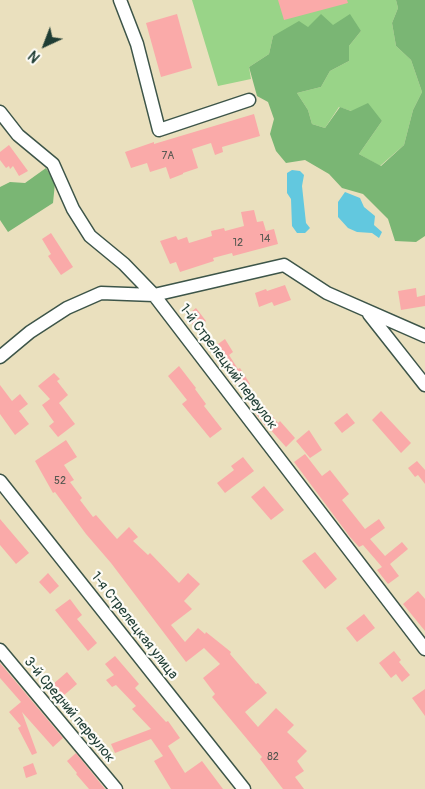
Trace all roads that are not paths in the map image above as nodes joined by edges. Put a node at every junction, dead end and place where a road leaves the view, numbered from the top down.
1 (120, 0) edge
2 (249, 100) dead end
3 (0, 112) edge
4 (154, 294) junction
5 (367, 312) junction
6 (425, 336) edge
7 (0, 357) edge
8 (425, 385) edge
9 (0, 481) edge
10 (0, 650) edge
11 (425, 650) edge
12 (116, 789) edge
13 (244, 789) edge

1 - 2 street
3 - 4 street, 1-й Стрелецкий переулок
4 - 5 street
4 - 7 street
4 - 11 street, 1-й Стрелецкий переулок
5 - 6 street
5 - 8 street
9 - 13 street, 1-я Стрелецкая улица
10 - 12 street, 3-й Средний переулок

